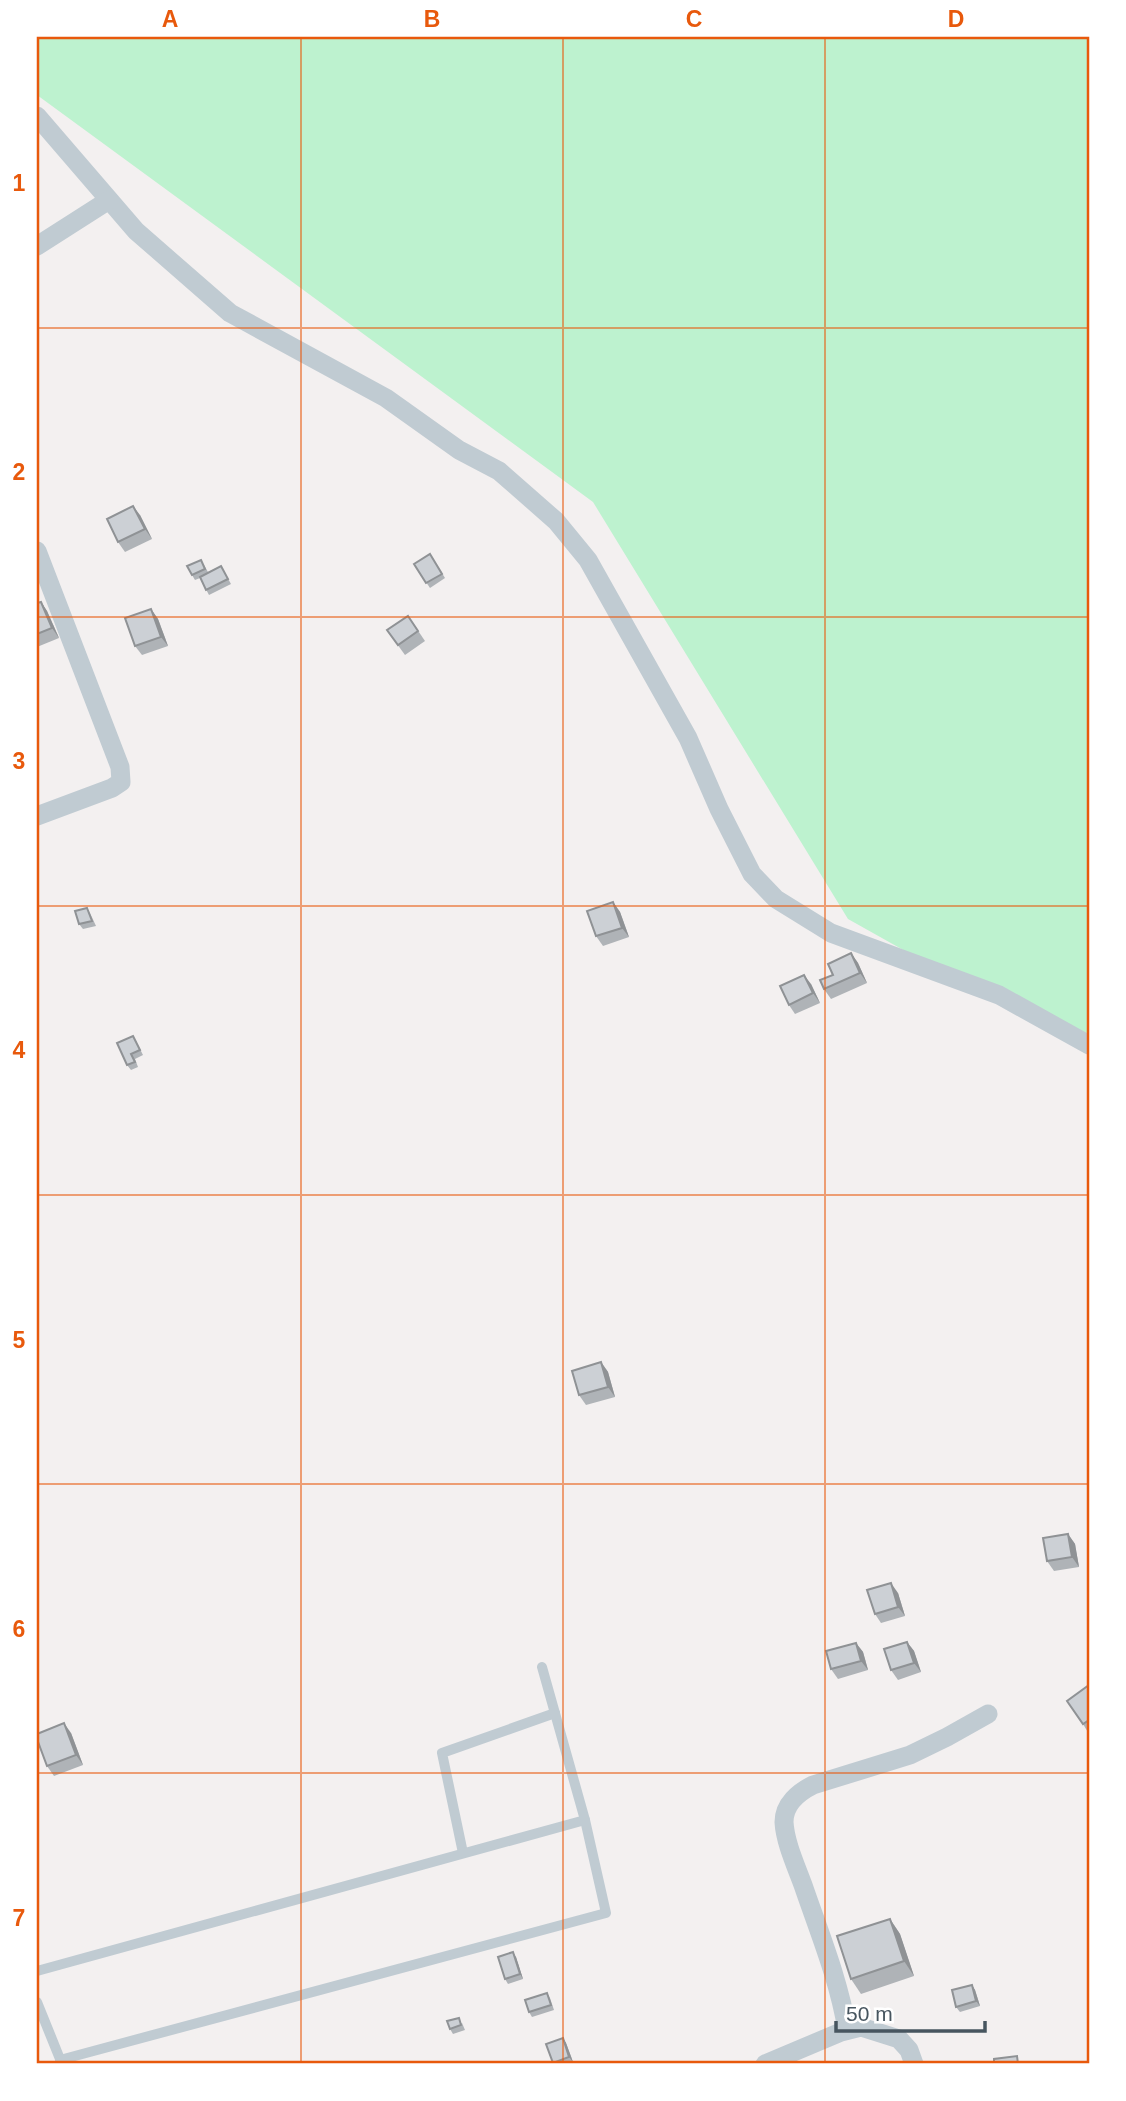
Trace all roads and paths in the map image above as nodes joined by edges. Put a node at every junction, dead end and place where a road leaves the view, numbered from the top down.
1 (37, 116) edge
2 (109, 200) junction
3 (37, 246) edge
4 (37, 551) edge
5 (37, 816) edge
6 (1089, 1045) edge
7 (542, 1667) dead end
8 (555, 1713) junction
9 (988, 1714) dead end
10 (585, 1820) junction
11 (463, 1853) junction
12 (37, 1971) edge
13 (37, 2002) edge
14 (847, 2030) junction
15 (61, 2062) edge
16 (765, 2064) edge
17 (914, 2064) edge

1 - 2 street
2 - 3 street
2 - 6 street
4 - 5 street
7 - 8 lane
8 - 10 lane
8 - 11 lane
9 - 14 street
10 - 11 lane
10 - 15 lane
11 - 12 lane
13 - 15 lane
14 - 16 street
14 - 17 street

